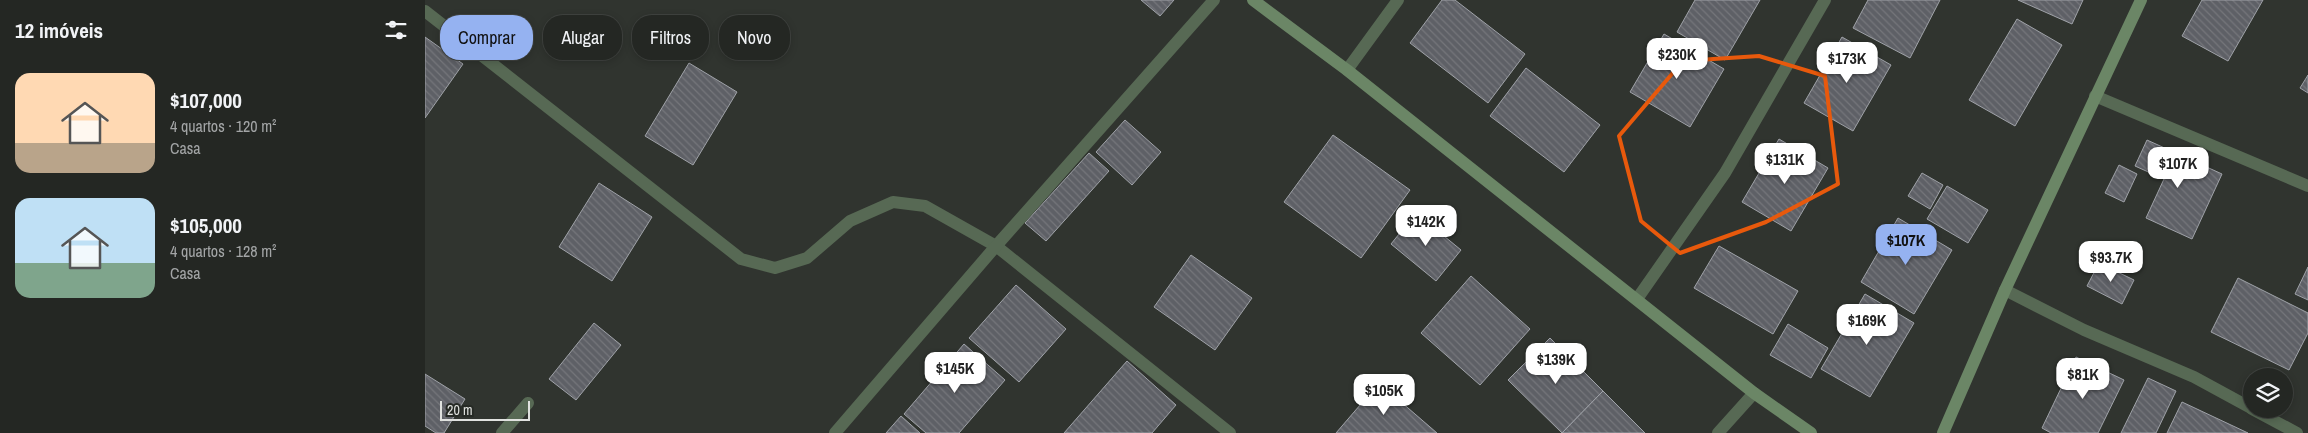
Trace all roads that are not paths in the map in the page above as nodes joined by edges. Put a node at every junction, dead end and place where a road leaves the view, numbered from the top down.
1 (1214, 0) edge
2 (1253, 0) edge
3 (1398, 0) edge
4 (1825, 0) edge
5 (2141, 0) edge
6 (425, 11) edge
7 (1347, 70) junction
8 (2095, 96) junction
9 (2308, 186) edge
10 (996, 246) junction
11 (2005, 290) junction
12 (1637, 299) junction
13 (1754, 393) junction
14 (528, 403) dead end
15 (2243, 404) edge
16 (1950, 417) junction
17 (2269, 418) edge
18 (1225, 431) edge
19 (502, 433) edge
20 (835, 433) edge
21 (1718, 433) edge
22 (1811, 433) edge
23 (1943, 433) edge
24 (1954, 433) edge
25 (2297, 433) edge

1 - 10 street
2 - 7 street
3 - 7 street
4 - 12 street
5 - 8 street
6 - 10 street
7 - 12 street
8 - 9 street
8 - 11 street
10 - 18 street
10 - 20 street
11 - 15 street
11 - 16 street
12 - 13 street
13 - 21 street
13 - 22 street
14 - 19 street
16 - 23 street
16 - 24 street
17 - 25 street

